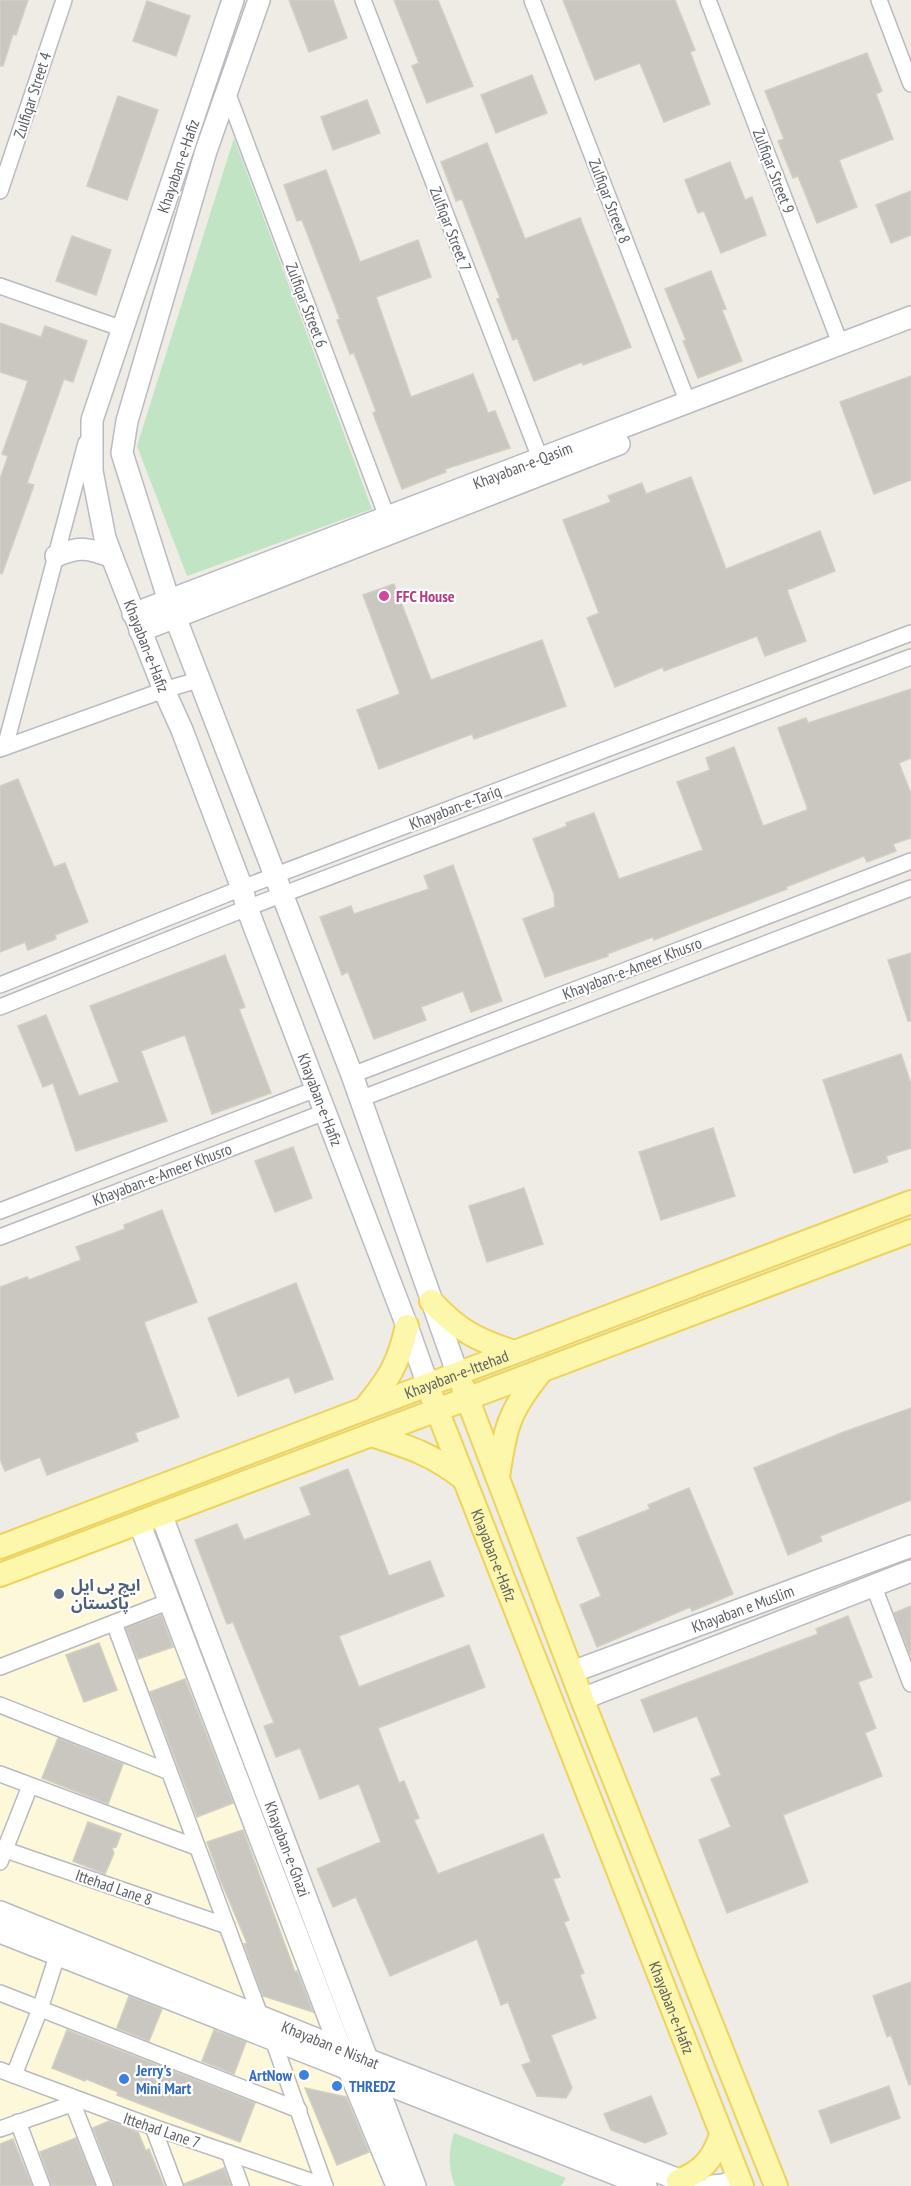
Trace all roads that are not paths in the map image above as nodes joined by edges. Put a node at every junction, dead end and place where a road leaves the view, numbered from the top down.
1 (64, 0) edge
2 (233, 0) edge
3 (259, 0) edge
4 (363, 0) edge
5 (532, 0) edge
6 (708, 0) edge
7 (879, 0) edge
8 (911, 84) edge
9 (227, 92) junction
10 (0, 190) edge
11 (0, 286) edge
12 (911, 317) edge
13 (123, 329) junction
14 (911, 333) edge
15 (840, 343) junction
16 (687, 403) junction
17 (92, 420) junction
18 (540, 458) junction
19 (387, 517) junction
20 (56, 556) junction
21 (112, 557) junction
22 (172, 609) junction
23 (136, 622) junction
24 (911, 633) edge
25 (911, 657) edge
26 (198, 680) junction
27 (770, 685) junction
28 (164, 690) junction
29 (739, 697) junction
30 (783, 706) junction
31 (749, 719) junction
32 (2, 748) edge
33 (911, 861) edge
34 (275, 876) junction
35 (911, 888) edge
36 (283, 896) junction
37 (244, 898) junction
38 (0, 985) edge
39 (0, 1007) edge
40 (352, 1075) junction
41 (316, 1089) junction
42 (360, 1099) junction
43 (325, 1112) junction
44 (911, 1202) edge
45 (0, 1211) edge
46 (911, 1231) edge
47 (0, 1237) edge
48 (431, 1301) junction
49 (407, 1326) junction
50 (514, 1352) junction
51 (541, 1372) junction
52 (458, 1374) junction
53 (428, 1385) junction
54 (468, 1400) junction
55 (364, 1409) junction
56 (437, 1411) junction
57 (371, 1435) junction
58 (464, 1479) junction
59 (498, 1479) junction
60 (161, 1514) junction
61 (139, 1522) junction
62 (0, 1546) edge
63 (911, 1546) edge
64 (911, 1571) edge
65 (0, 1575) edge
66 (874, 1587) junction
67 (171, 1601) junction
68 (114, 1623) junction
69 (0, 1667) edge
70 (572, 1672) junction
71 (911, 1684) edge
72 (582, 1699) junction
73 (0, 1705) edge
74 (167, 1771) junction
75 (0, 1774) edge
76 (30, 1786) junction
77 (196, 1847) junction
78 (2, 1853) edge
79 (0, 1912) edge
80 (227, 1926) junction
81 (0, 1932) edge
82 (57, 1956) junction
83 (0, 1993) edge
84 (40, 2009) junction
85 (260, 2015) junction
86 (273, 2040) junction
87 (340, 2048) junction
88 (357, 2064) junction
89 (7, 2073) edge
90 (374, 2080) junction
91 (77, 2102) junction
92 (299, 2110) junction
93 (18, 2122) junction
94 (153, 2127) junction
95 (0, 2128) edge
96 (721, 2135) junction
97 (229, 2153) junction
98 (740, 2182) edge
99 (687, 2183) edge
100 (42, 2186) edge
101 (105, 2186) edge
102 (175, 2186) edge
103 (241, 2186) edge
104 (325, 2186) edge
105 (397, 2186) edge
106 (415, 2186) edge
107 (646, 2186) edge
108 (713, 2186) edge
109 (776, 2186) edge

1 - 10 street, Zulfiqar Street 4
2 - 13 street, Khayaban-e-Hafiz
3 - 9 street, Khayaban-e-Hafiz
4 - 18 street, Zulfiqar Street 7
5 - 16 street, Zulfiqar Street 8
6 - 15 street, Zulfiqar Street 9
7 - 8 street
9 - 19 street, Zulfiqar Street 6
9 - 22 street, Khayaban-e-Hafiz
11 - 13 street
12 - 15 street, Khayaban-e-Qasim
13 - 17 street, Khayaban-e-Hafiz
14 - 22 street, Khayaban-e-Qasim
15 - 16 street, Khayaban-e-Qasim
16 - 18 street, Khayaban-e-Qasim
17 - 20 street
17 - 21 street, Khayaban-e-Hafiz
18 - 19 street, Khayaban-e-Qasim
19 - 22 street, Khayaban-e-Qasim
20 - 21 street
20 - 32 street
21 - 23 street, Khayaban-e-Hafiz
22 - 23 street, Khayaban-e-Qasim
22 - 26 street, Khayaban-e-Hafiz
23 - 28 street, Khayaban-e-Hafiz
24 - 27 street, Khayaban-e-Tariq
25 - 30 street, Khayaban-e-Tariq
26 - 28 street
26 - 34 street, Khayaban-e-Hafiz
27 - 29 street, Khayaban-e-Tariq
27 - 30 street
28 - 32 street
28 - 37 street, Khayaban-e-Hafiz
29 - 31 street
29 - 34 street, Khayaban-e-Tariq
30 - 31 street, Khayaban-e-Tariq
31 - 36 street, Khayaban-e-Tariq
33 - 40 street, Khayaban-e-Ameer Khusro
34 - 36 street, Khayaban-e-Hafiz
34 - 37 street, Khayaban-e-Tariq
35 - 42 street, Khayaban-e-Ameer Khusro
36 - 37 street, Khayaban-e-Tariq
36 - 40 street, Khayaban-e-Hafiz
37 - 38 street, Khayaban-e-Tariq
37 - 39 street, Khayaban-e-Tariq
37 - 41 street, Khayaban-e-Hafiz
40 - 42 street, Khayaban-e-Hafiz
41 - 43 street, Khayaban-e-Hafiz
41 - 45 street, Khayaban-e-Ameer Khusro
42 - 48 street, Khayaban-e-Hafiz
43 - 47 street, Khayaban-e-Ameer Khusro
43 - 49 street, Khayaban-e-Hafiz
44 - 50 main road, Khayaban-e-Ittehad
46 - 51 main road, Khayaban-e-Ittehad
48 - 50 main road
48 - 52 street, Khayaban-e-Hafiz
49 - 53 street, Khayaban-e-Hafiz
49 - 55 main road
50 - 52 main road, Khayaban-e-Ittehad
51 - 54 main road, Khayaban-e-Ittehad
51 - 59 main road
52 - 53 main road, Khayaban-e-Ittehad
52 - 54 main road, Khayaban-e-Hafiz
53 - 55 main road, Khayaban-e-Ittehad
53 - 56 main road, Khayaban-e-Hafiz
54 - 56 main road, Khayaban-e-Ittehad
54 - 59 main road, Khayaban-e-Hafiz
55 - 62 main road, Khayaban-e-Ittehad
56 - 57 main road, Khayaban-e-Ittehad
56 - 58 main road, Khayaban-e-Hafiz
57 - 58 main road
57 - 60 main road, Khayaban-e-Ittehad
58 - 96 main road, Khayaban-e-Hafiz
59 - 70 main road, Khayaban-e-Hafiz
60 - 61 main road, Khayaban-e-Ittehad
60 - 88 street, Khayaban-e-Ghazi
61 - 65 main road, Khayaban-e-Ittehad
61 - 67 street, Khayaban-e-Ghazi
63 - 70 street, Khayaban e Muslim
64 - 66 street
66 - 71 street
66 - 72 street
67 - 68 street
67 - 87 street, Khayaban-e-Ghazi
68 - 69 street
68 - 74 street
70 - 72 main road, Khayaban-e-Hafiz
72 - 109 main road, Khayaban-e-Hafiz
73 - 74 street
74 - 77 street
75 - 76 street
76 - 77 street
76 - 78 street
77 - 80 street
78 - 80 street, Ittehad Lane 8
79 - 85 street, Khayaban e Nishat
80 - 85 street
81 - 82 street, Khayaban e Nishat
82 - 84 street
82 - 86 street, Khayaban e Nishat
83 - 84 street
84 - 89 street
84 - 92 street
85 - 87 street, Khayaban e Nishat
86 - 88 street, Khayaban e Nishat
86 - 92 street
87 - 88 street, Khayaban e Nishat
88 - 90 street, Khayaban-e-Ghazi
88 - 99 street, Khayaban e Nishat
88 - 105 street, Khayaban-e-Ghazi
89 - 91 street, Ittehad Lane 7
90 - 106 street, Khayaban-e-Ghazi
90 - 107 street, Khayaban e Nishat
91 - 93 street
91 - 94 street, Ittehad Lane 7
91 - 101 street
92 - 104 street
93 - 95 street
93 - 100 street
94 - 97 street, Ittehad Lane 7
94 - 102 street
96 - 98 main road, Khayaban-e-Hafiz
96 - 99 main road
97 - 103 street
97 - 104 street, Ittehad Lane 7
98 - 108 street

